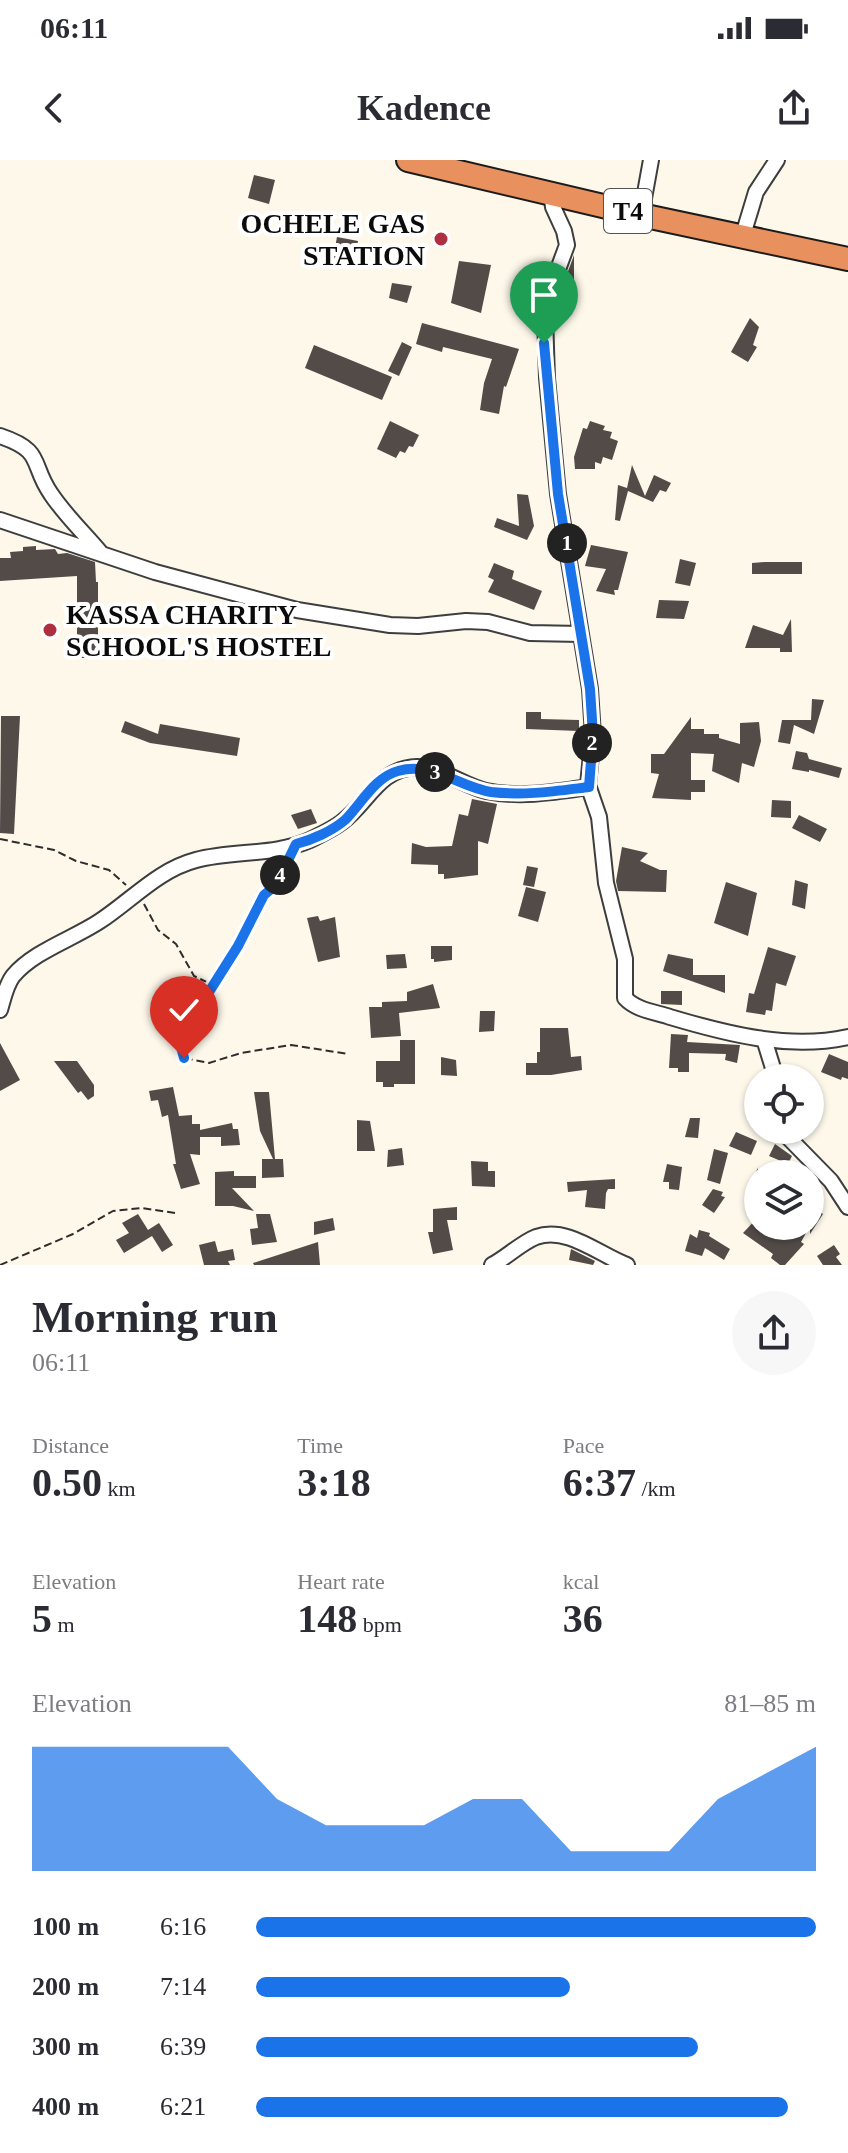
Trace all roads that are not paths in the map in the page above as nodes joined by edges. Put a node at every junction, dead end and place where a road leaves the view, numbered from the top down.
1 (408, 160) edge
2 (651, 160) edge
3 (777, 160) edge
4 (551, 193) junction
5 (641, 215) junction
6 (743, 235) junction
7 (848, 259) edge
8 (0, 436) edge
9 (0, 520) edge
10 (100, 553) junction
11 (581, 634) junction
12 (589, 787) junction
13 (0, 1010) edge
14 (848, 1037) edge
15 (764, 1039) junction
16 (772, 1064) edge
17 (795, 1144) edge
18 (848, 1207) edge
19 (492, 1265) edge
20 (627, 1265) edge

1 - 4 highway, T4
2 - 5 street
3 - 6 street
4 - 5 highway, T4
4 - 11 street
5 - 6 highway, T4
6 - 7 highway, T4
8 - 10 street
9 - 10 street
10 - 11 street
11 - 12 street
12 - 13 street
12 - 15 street
14 - 15 street
15 - 16 street
17 - 18 street
19 - 20 street

